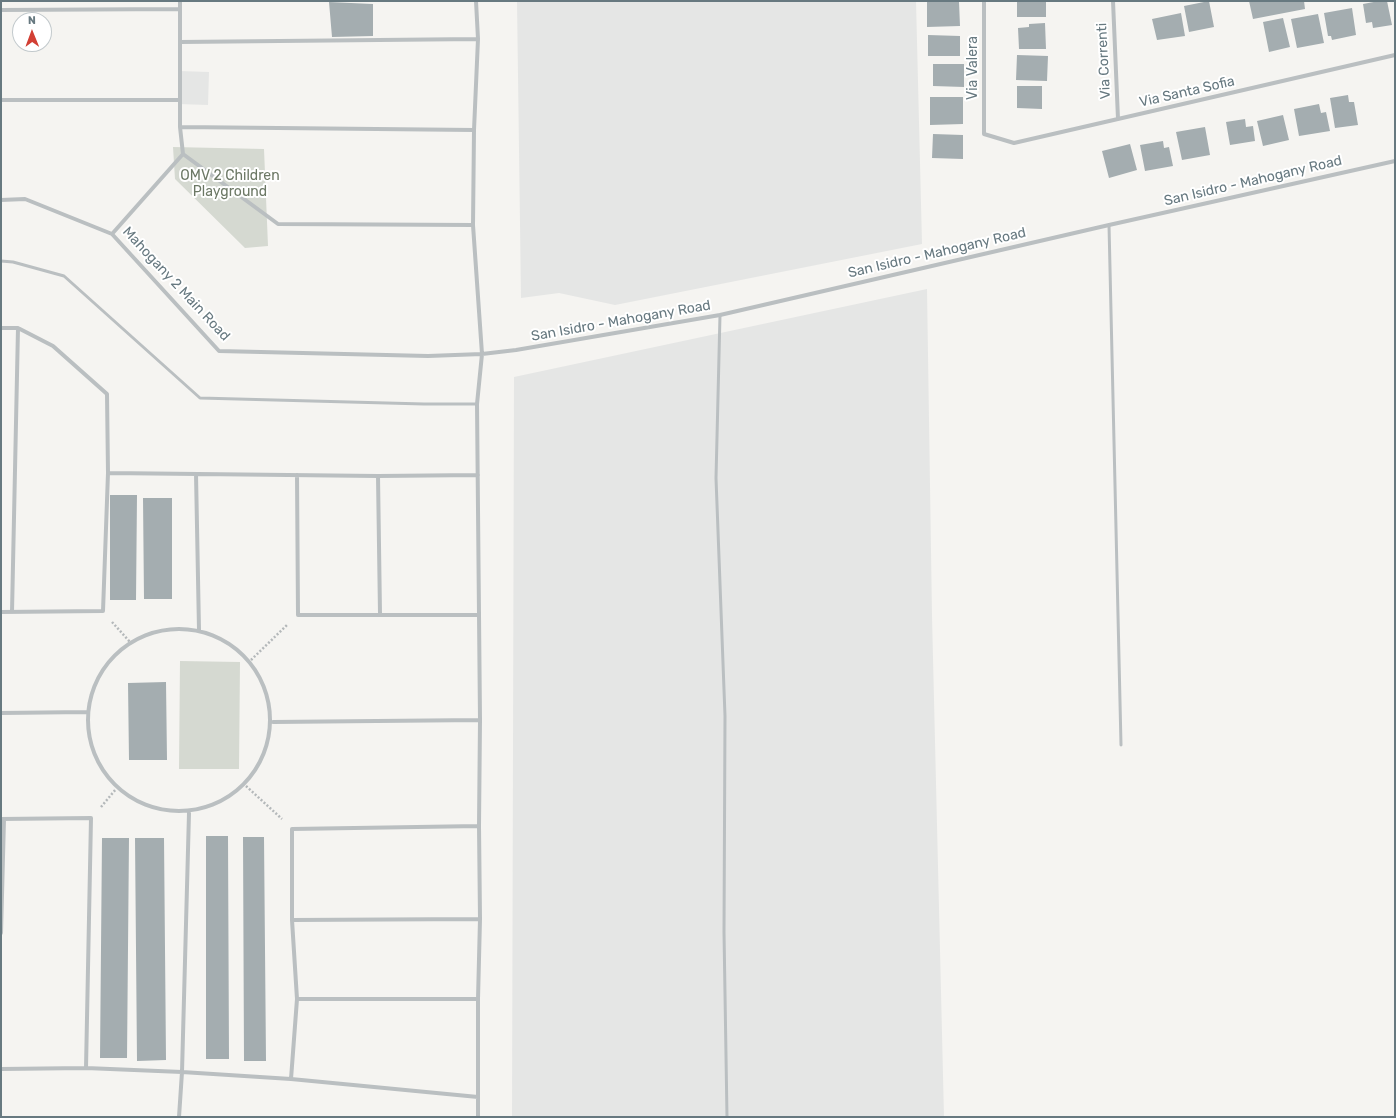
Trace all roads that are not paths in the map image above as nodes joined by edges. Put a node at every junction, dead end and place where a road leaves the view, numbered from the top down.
1 (180, 1) edge
2 (476, 1) edge
3 (984, 1) edge
4 (1113, 1) edge
5 (180, 9) junction
6 (1, 10) edge
7 (478, 39) junction
8 (180, 42) junction
9 (1395, 55) edge
10 (1, 100) edge
11 (180, 100) junction
12 (1118, 119) junction
13 (180, 127) junction
14 (474, 130) junction
15 (984, 134) joint
16 (183, 154) junction
17 (1395, 161) edge
18 (1, 200) edge
19 (1109, 225) junction
20 (473, 226) junction
21 (112, 234) junction
22 (1, 262) edge
23 (720, 315) junction
24 (1, 328) edge
25 (18, 328) junction
26 (482, 354) junction
27 (477, 404) junction
28 (108, 473) junction
29 (196, 474) junction
30 (297, 475) junction
31 (478, 475) junction
32 (378, 476) junction
33 (1, 612) edge
34 (12, 612) junction
35 (380, 614) junction
36 (479, 615) junction
37 (199, 630) junction
38 (176, 634) dead end
39 (153, 638) dead end
40 (87, 712) junction
41 (1, 713) edge
42 (480, 720) junction
43 (273, 722) junction
44 (1121, 745) dead end
45 (189, 813) junction
46 (2, 819) edge
47 (479, 826) junction
48 (480, 919) junction
49 (292, 920) junction
50 (1, 933) edge
51 (297, 999) junction
52 (478, 999) junction
53 (86, 1068) junction
54 (1, 1069) edge
55 (182, 1072) junction
56 (291, 1079) junction
57 (478, 1097) junction
58 (179, 1117) edge
59 (478, 1117) edge
60 (727, 1117) edge

1 - 5 street
2 - 7 street
3 - 15 street, Via Valera
4 - 12 street, Via Correnti
5 - 6 street
5 - 8 street
7 - 8 street
7 - 14 street
8 - 11 street
9 - 12 street, Via Santa Sofia
10 - 11 street
11 - 13 street
12 - 15 street, Via Santa Sofia
13 - 14 street
13 - 16 street
14 - 20 street
16 - 20 street
16 - 21 street, Mahogany 2 Main Road
17 - 19 street, San Isidro - Mahogany Road
18 - 21 street
19 - 23 street, San Isidro - Mahogany Road
19 - 44 lane
20 - 26 street
21 - 26 street, Mahogany 2 Main Road
22 - 27 lane
23 - 26 street, San Isidro - Mahogany Road
23 - 60 lane
24 - 25 street
25 - 28 street
25 - 34 street
26 - 27 street
27 - 31 street
28 - 29 street
28 - 34 street
29 - 30 street
29 - 37 street
30 - 32 street
30 - 35 street
31 - 32 street
31 - 36 street
32 - 35 street
33 - 34 street
35 - 36 street
36 - 42 street
37 - 38 street
37 - 43 street
39 - 40 street
40 - 41 street
40 - 45 street
42 - 43 street
42 - 47 street
43 - 45 street
45 - 55 street
46 - 50 street
46 - 53 street
47 - 48 street
47 - 49 street
48 - 49 street
48 - 52 street
49 - 51 street
51 - 52 street
51 - 56 street
52 - 57 street
53 - 54 street
53 - 55 street
55 - 56 street
55 - 58 street
56 - 57 street
57 - 59 street

